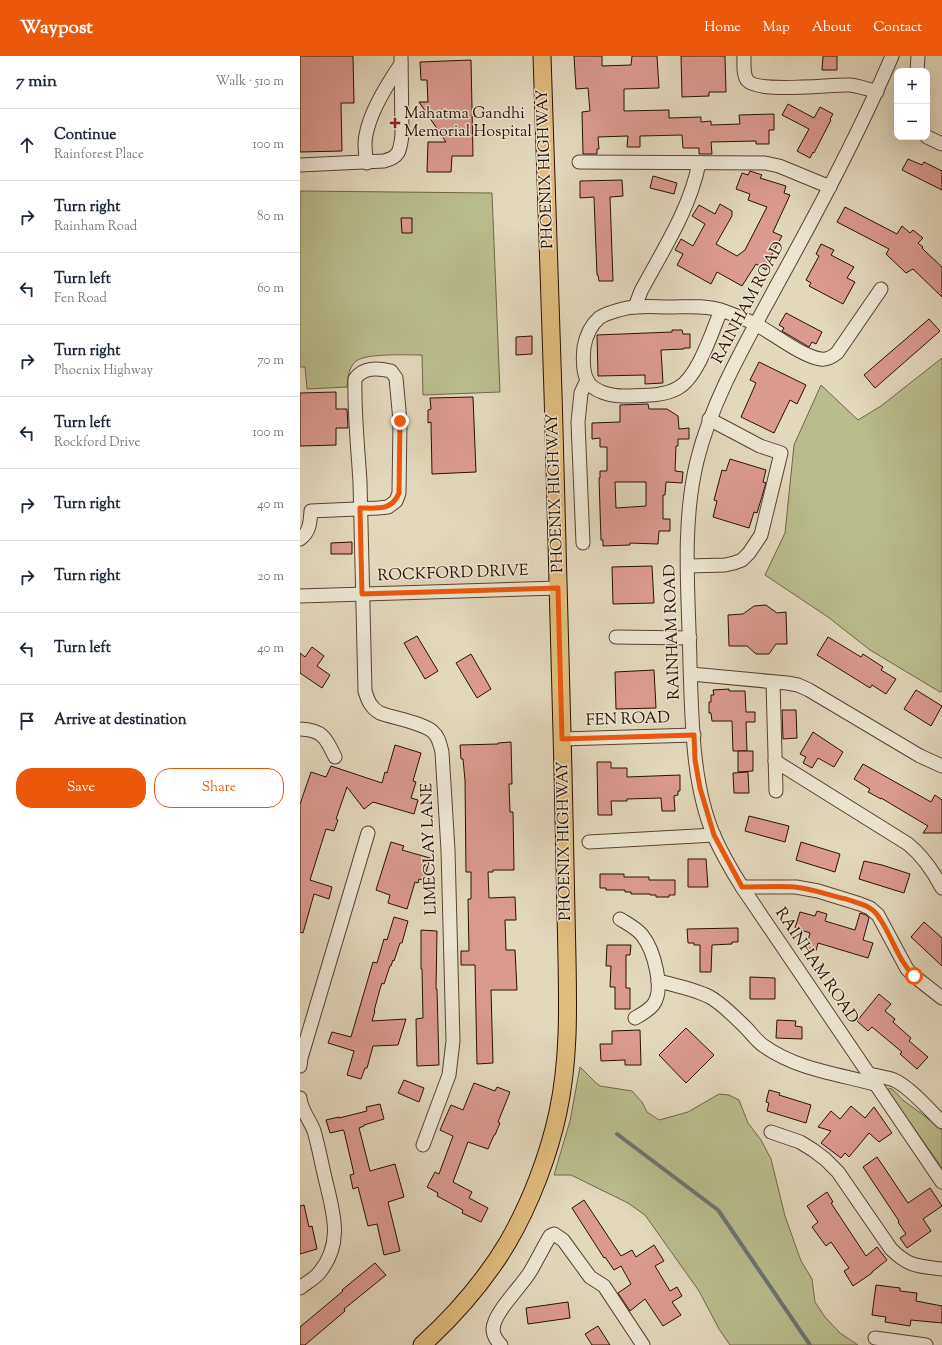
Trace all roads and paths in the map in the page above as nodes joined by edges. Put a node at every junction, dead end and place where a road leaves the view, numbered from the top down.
1 (542, 56) edge
2 (744, 56) edge
3 (892, 56) edge
4 (918, 56) edge
5 (401, 60) edge
6 (916, 68) edge
7 (877, 92) junction
8 (930, 138) edge
9 (942, 144) edge
10 (579, 162) dead end
11 (367, 163) junction
12 (699, 163) junction
13 (300, 165) edge
14 (830, 188) junction
15 (881, 290) dead end
16 (635, 307) junction
17 (721, 310) junction
18 (756, 324) junction
19 (587, 380) junction
20 (709, 419) junction
21 (360, 508) junction
22 (305, 511) edge
23 (300, 539) edge
24 (583, 543) dead end
25 (688, 566) junction
26 (558, 588) junction
27 (362, 594) junction
28 (300, 596) edge
29 (616, 637) dead end
30 (690, 638) junction
31 (691, 674) junction
32 (773, 682) junction
33 (300, 729) edge
34 (694, 735) junction
35 (562, 739) junction
36 (335, 757) dead end
37 (775, 761) junction
38 (942, 766) edge
39 (776, 791) dead end
40 (368, 833) dead end
41 (714, 835) junction
42 (589, 842) dead end
43 (742, 887) junction
44 (942, 888) edge
45 (620, 919) dead end
46 (658, 981) junction
47 (942, 998) edge
48 (635, 1018) dead end
49 (300, 1066) edge
50 (872, 1079) junction
51 (300, 1098) edge
52 (300, 1105) edge
53 (942, 1122) edge
54 (771, 1132) dead end
55 (423, 1145) dead end
56 (942, 1182) edge
57 (942, 1269) edge
58 (300, 1288) edge
59 (875, 1338) dead end
60 (422, 1345) edge
61 (501, 1345) edge
62 (643, 1345) edge
63 (926, 1345) edge

1 - 26 main road, PHOENIX HIGHWAY
2 - 7 street
3 - 7 street, RAINHAM ROAD
4 - 6 street
5 - 11 street
5 - 11 street
7 - 14 street, RAINHAM ROAD
8 - 9 street
10 - 12 street
11 - 13 street
12 - 14 street
12 - 16 street
14 - 18 street, RAINHAM ROAD
15 - 18 street
16 - 17 street
16 - 19 street
17 - 18 street
17 - 19 street
18 - 20 street, RAINHAM ROAD
19 - 24 street
20 - 25 street, RAINHAM ROAD
20 - 25 street
21 - 21 street
21 - 22 street
21 - 27 street, LIMECLAY LANE
22 - 23 street
25 - 30 street, RAINHAM ROAD
26 - 27 street, ROCKFORD DRIVE
26 - 35 main road, PHOENIX HIGHWAY
27 - 28 street, ROCKFORD DRIVE
27 - 55 street, LIMECLAY LANE
29 - 30 street
30 - 31 street, RAINHAM ROAD
31 - 32 street
31 - 34 street, RAINHAM ROAD
32 - 37 street
32 - 38 street
33 - 36 street
34 - 35 street, FEN ROAD
34 - 41 street, RAINHAM ROAD
35 - 60 main road, PHOENIX HIGHWAY
37 - 39 street
37 - 44 street
40 - 49 street
41 - 42 street
41 - 43 street, RAINHAM ROAD
43 - 47 street
43 - 50 street, RAINHAM ROAD
45 - 46 street
46 - 48 street
46 - 50 street
50 - 53 street
50 - 56 street, RAINHAM ROAD
51 - 52 street
52 - 58 street
54 - 57 street
59 - 63 street
61 - 62 street

